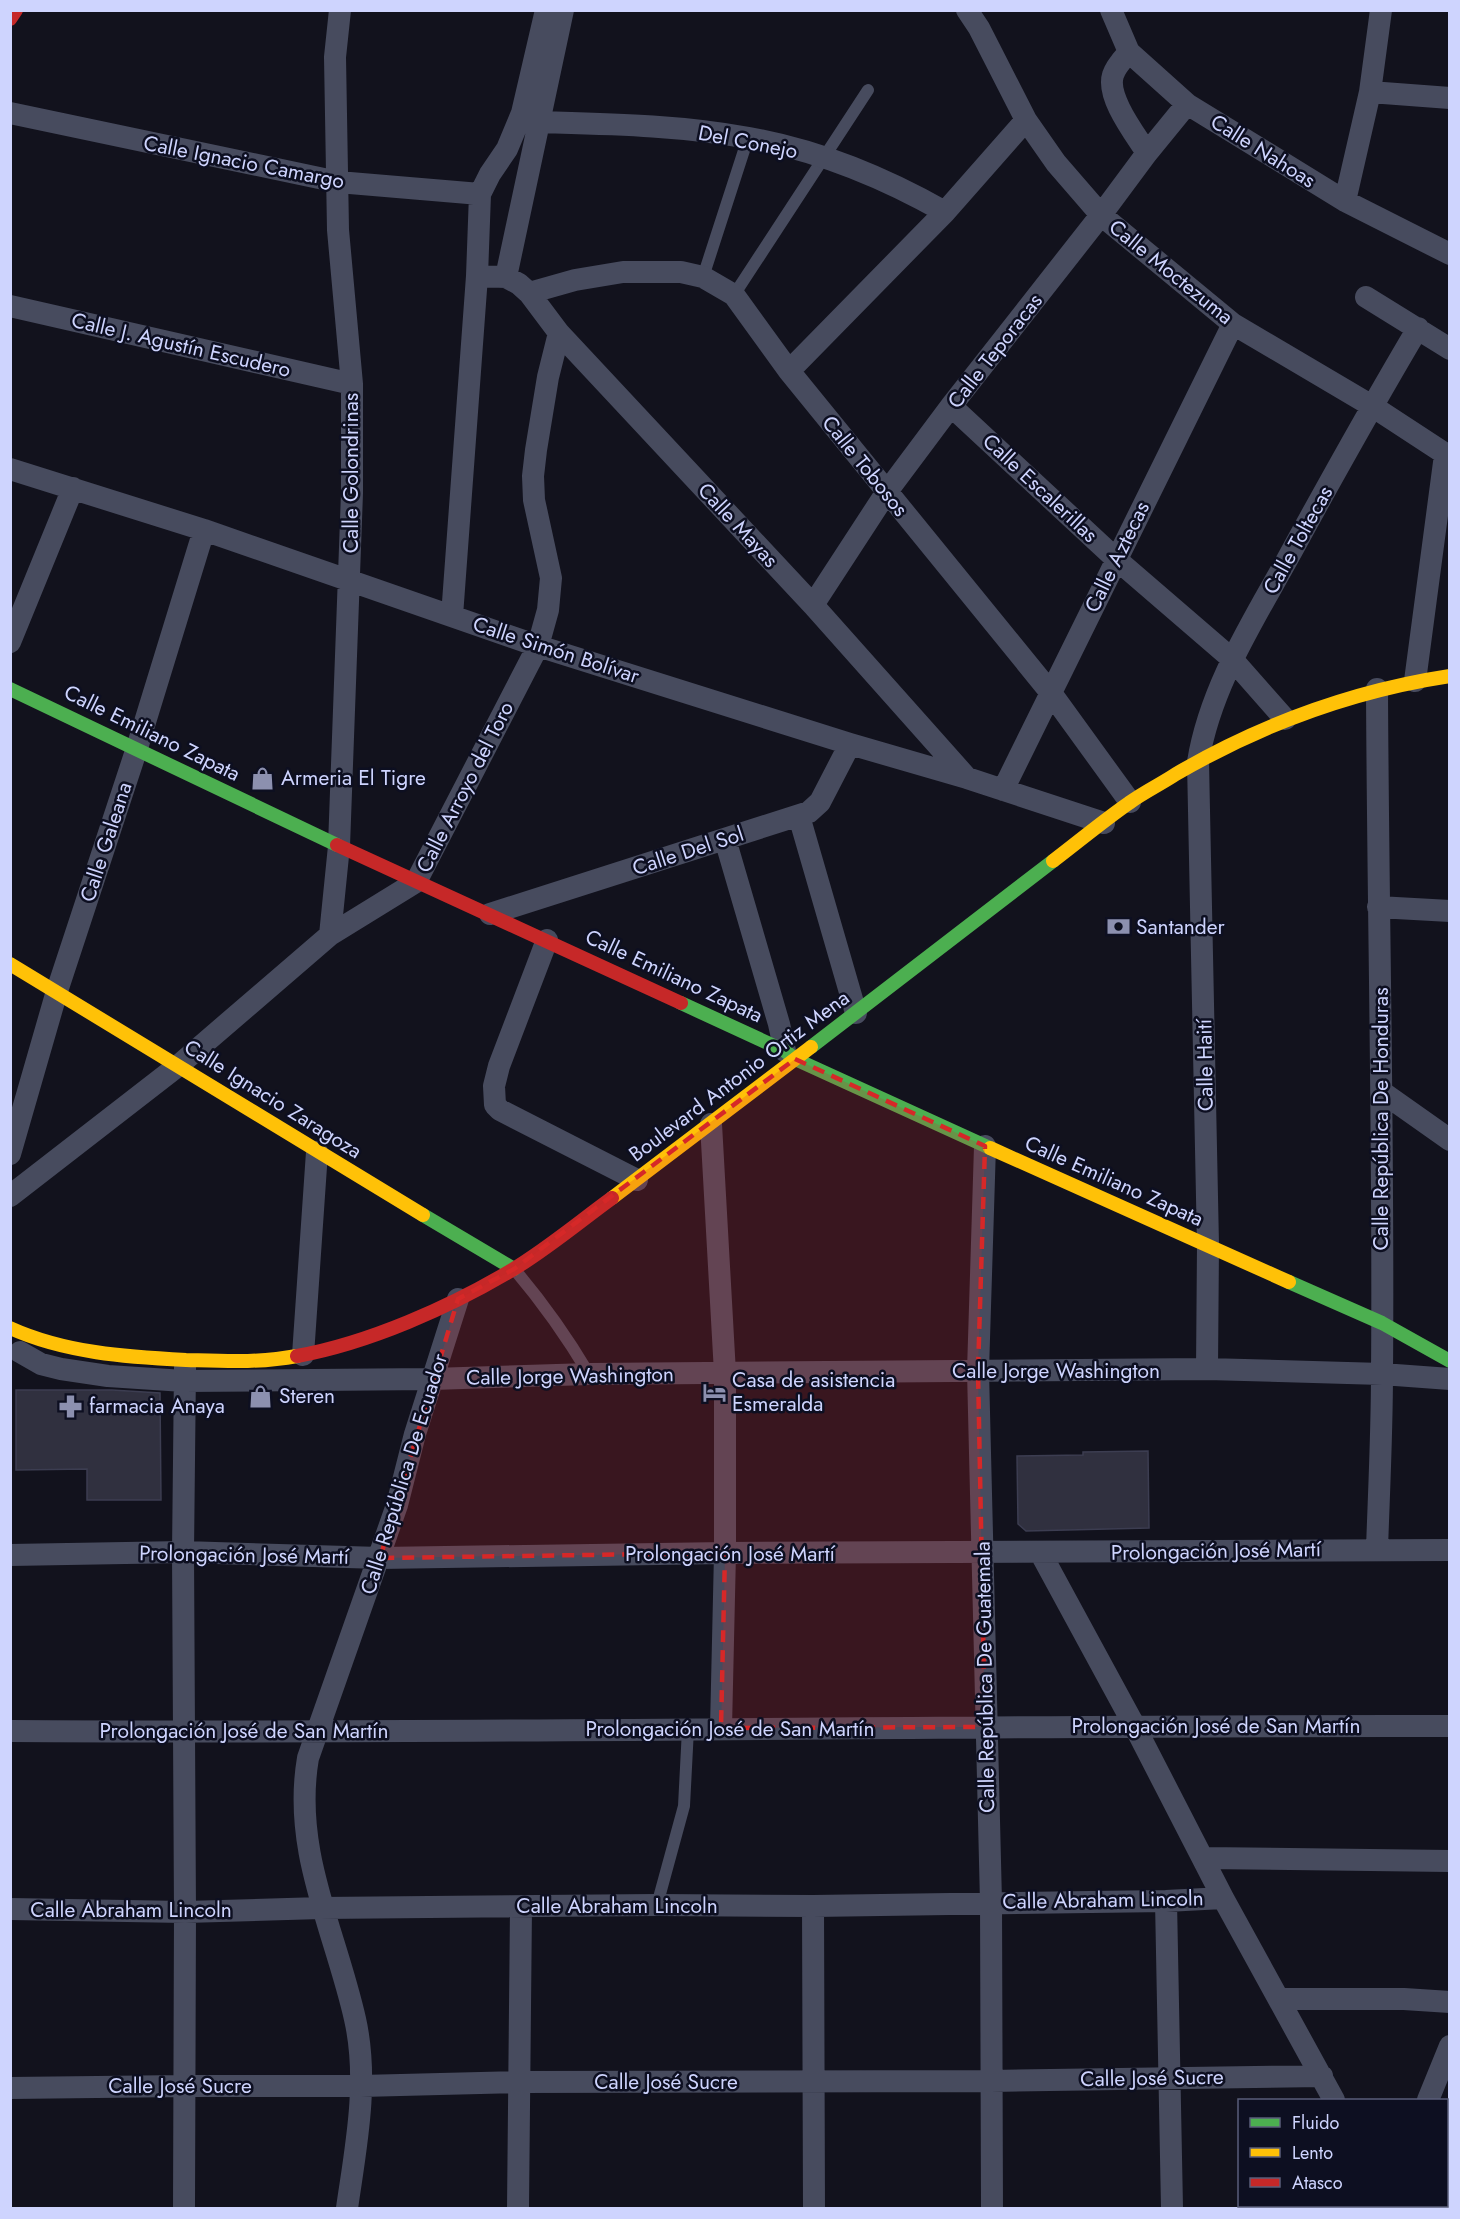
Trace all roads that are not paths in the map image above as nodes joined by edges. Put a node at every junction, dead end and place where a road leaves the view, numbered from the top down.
1 (16, 10) edge
2 (340, 10) edge
3 (546, 10) edge
4 (563, 10) edge
5 (967, 10) edge
6 (1111, 10) edge
7 (1381, 10) edge
8 (10, 20) edge
9 (1129, 51) junction
10 (868, 90) dead end
11 (1370, 92) junction
12 (1449, 98) edge
13 (1187, 104) junction
14 (10, 113) edge
15 (531, 118) junction
16 (1026, 120) junction
17 (748, 138) junction
18 (1147, 153) junction
19 (825, 158) junction
20 (338, 182) junction
21 (480, 194) junction
22 (1345, 201) junction
23 (945, 212) junction
24 (1101, 215) junction
25 (1449, 254) edge
26 (477, 276) junction
27 (506, 277) junction
28 (703, 277) junction
29 (529, 293) junction
30 (734, 295) junction
31 (1366, 297) dead end
32 (10, 306) edge
33 (1233, 324) junction
34 (1418, 328) junction
35 (559, 333) junction
36 (1449, 349) edge
37 (789, 372) junction
38 (352, 384) junction
39 (951, 406) junction
40 (1372, 406) junction
41 (1447, 456) edge
42 (10, 468) edge
43 (73, 488) junction
44 (886, 493) junction
45 (204, 530) junction
46 (1116, 559) junction
47 (350, 580) junction
48 (813, 605) junction
49 (452, 616) junction
50 (10, 642) edge
51 (537, 646) junction
52 (1232, 659) junction
53 (1449, 676) edge
54 (1415, 681) junction
55 (10, 689) edge
56 (1377, 689) junction
57 (1051, 693) junction
58 (1286, 719) junction
59 (850, 744) junction
60 (137, 748) junction
61 (1198, 762) junction
62 (967, 778) junction
63 (1003, 790) junction
64 (1130, 802) junction
65 (799, 816) junction
66 (1104, 823) junction
67 (724, 839) junction
68 (339, 846) junction
69 (416, 882) junction
70 (1378, 907) junction
71 (1449, 911) edge
72 (490, 914) junction
73 (330, 935) junction
74 (548, 940) junction
75 (10, 964) edge
76 (57, 991) junction
77 (856, 1013) junction
78 (790, 1055) junction
79 (179, 1065) junction
80 (1382, 1092) junction
81 (711, 1124) junction
82 (1449, 1140) edge
83 (985, 1146) junction
84 (317, 1152) junction
85 (10, 1154) edge
86 (637, 1180) junction
87 (10, 1196) edge
88 (1208, 1245) junction
89 (514, 1269) junction
90 (458, 1299) junction
91 (1382, 1323) junction
92 (10, 1328) edge
93 (21, 1350) edge
94 (303, 1355) junction
95 (1449, 1361) edge
96 (1207, 1369) junction
97 (185, 1371) junction
98 (978, 1371) junction
99 (725, 1373) junction
100 (589, 1374) junction
101 (1382, 1374) junction
102 (432, 1378) junction
103 (1449, 1379) edge
104 (1377, 1549) junction
105 (1449, 1550) edge
106 (183, 1552) junction
107 (1040, 1552) junction
108 (725, 1553) junction
109 (983, 1554) junction
110 (10, 1555) edge
111 (380, 1558) junction
112 (1134, 1725) junction
113 (1449, 1725) edge
114 (985, 1727) junction
115 (722, 1728) junction
116 (688, 1730) junction
117 (10, 1731) edge
118 (317, 1731) junction
119 (185, 1732) junction
120 (1203, 1858) junction
121 (1449, 1861) edge
122 (1223, 1898) junction
123 (1166, 1901) junction
124 (991, 1902) junction
125 (657, 1905) junction
126 (813, 1906) junction
127 (520, 1907) junction
128 (321, 1908) junction
129 (10, 1909) edge
130 (185, 1912) junction
131 (1280, 1999) junction
132 (1449, 2002) edge
133 (1449, 2046) edge
134 (1322, 2076) junction
135 (1171, 2078) junction
136 (991, 2081) junction
137 (518, 2082) junction
138 (813, 2083) junction
139 (183, 2085) junction
140 (361, 2086) junction
141 (10, 2088) edge
142 (1334, 2099) edge
143 (1428, 2099) edge
144 (184, 2208) edge
145 (347, 2208) edge
146 (518, 2208) edge
147 (814, 2208) edge
148 (992, 2208) edge
149 (1172, 2208) edge

1 - 8 street
2 - 20 street, Calle Golondrinas
3 - 15 street
4 - 15 street
5 - 16 street, Calle Moctezuma
6 - 9 street, Calle Nahoas
7 - 11 street
9 - 13 street, Calle Nahoas
9 - 18 street
10 - 19 lane
11 - 12 street
11 - 22 street
13 - 18 street, Calle Teporacas
13 - 22 street, Calle Nahoas
14 - 20 street, Calle Ignacio Camargo
15 - 17 street, Del Conejo
15 - 21 street
15 - 27 street
16 - 23 street
16 - 24 street, Calle Moctezuma
17 - 19 street, Del Conejo
17 - 28 lane
18 - 24 street, Calle Teporacas
19 - 23 street, Del Conejo
19 - 30 lane
20 - 21 street, Calle Ignacio Camargo
20 - 38 street, Calle Golondrinas
21 - 26 street
22 - 25 street, Calle Nahoas
23 - 37 street
24 - 33 street, Calle Moctezuma
24 - 39 street, Calle Teporacas
26 - 27 street
26 - 49 street
27 - 29 street, Calle Mayas
28 - 29 street, Calle Tobosos
28 - 30 street, Calle Tobosos
29 - 35 street, Calle Mayas
30 - 37 street, Calle Tobosos
31 - 34 street
32 - 38 street, Calle J. Agustín Escudero
33 - 40 street, Calle Moctezuma
33 - 46 street, Calle Aztecas
34 - 36 street
34 - 40 street, Calle Toltecas
35 - 48 street, Calle Mayas
35 - 51 street, Calle Arroyo del Toro
37 - 44 street, Calle Tobosos
38 - 47 street, Calle Golondrinas
39 - 44 street, Calle Teporacas
39 - 46 street, Calle Escalerillas
40 - 41 street, Calle Moctezuma
40 - 52 street, Calle Toltecas
41 - 54 street
42 - 43 street, Calle Simón Bolívar
43 - 45 street, Calle Simón Bolívar
43 - 50 street
44 - 48 street, Calle Teporacas
44 - 57 street, Calle Tobosos
45 - 47 street, Calle Simón Bolívar
45 - 60 street, Calle Galeana
46 - 52 street, Calle Escalerillas
46 - 57 street, Calle Aztecas
47 - 49 street, Calle Simón Bolívar
47 - 68 street, Calle Golondrinas
48 - 62 street, Calle Mayas
49 - 51 street, Calle Simón Bolívar
51 - 59 street, Calle Simón Bolívar
51 - 69 street, Calle Arroyo del Toro
52 - 58 street, Calle Escalerillas
52 - 61 street, Calle Toltecas
53 - 54 street, Boulevard Antonio Ortiz Mena
54 - 56 street, Boulevard Antonio Ortiz Mena
55 - 60 street, Calle Emiliano Zapata
56 - 58 street, Boulevard Antonio Ortiz Mena
56 - 70 street, Calle República De Honduras
57 - 63 street, Calle Aztecas
57 - 64 street, Calle Tobosos
58 - 61 street, Boulevard Antonio Ortiz Mena
59 - 62 street, Calle Simón Bolívar
59 - 65 street, Calle Del Sol
60 - 68 street, Calle Emiliano Zapata
60 - 76 street, Calle Galeana
61 - 64 street, Boulevard Antonio Ortiz Mena
61 - 88 street, Calle Haití
62 - 63 street, Calle Simón Bolívar
63 - 66 street, Calle Simón Bolívar
64 - 66 street, Boulevard Antonio Ortiz Mena
65 - 67 street, Calle Del Sol
65 - 77 street
66 - 77 street, Boulevard Antonio Ortiz Mena
67 - 72 street, Calle Del Sol
67 - 78 street
68 - 69 street, Calle Emiliano Zapata
68 - 73 street, Calle Golondrinas
69 - 72 street, Calle Emiliano Zapata
69 - 73 street, Calle Arroyo del Toro
70 - 71 street
70 - 80 street, Calle República De Honduras
72 - 74 street, Calle Emiliano Zapata
73 - 79 street, Calle Arroyo del Toro
74 - 78 street, Calle Emiliano Zapata
74 - 86 street
75 - 76 street, Calle Ignacio Zaragoza
76 - 79 street, Calle Ignacio Zaragoza
76 - 85 street, Calle Galeana
77 - 78 street, Boulevard Antonio Ortiz Mena
78 - 81 street, Boulevard Antonio Ortiz Mena
78 - 83 street, Calle Emiliano Zapata
79 - 84 street, Calle Ignacio Zaragoza
79 - 87 street, Calle Arroyo del Toro
80 - 82 street
80 - 91 street, Calle República De Honduras
81 - 86 street, Boulevard Antonio Ortiz Mena
81 - 99 street
83 - 88 street, Calle Emiliano Zapata
83 - 98 street, Calle República De Guatemala
84 - 89 street, Calle Ignacio Zaragoza
84 - 94 street
86 - 89 street, Boulevard Antonio Ortiz Mena
88 - 91 street, Calle Emiliano Zapata
88 - 96 street, Calle Haití
89 - 90 street, Boulevard Antonio Ortiz Mena
89 - 100 lane
90 - 94 street, Boulevard Antonio Ortiz Mena
90 - 102 street, Calle República De Ecuador
91 - 95 street, Calle Emiliano Zapata
91 - 101 street, Calle República De Honduras
92 - 93 street
93 - 97 street, Calle Jorge Washington
94 - 97 street, Boulevard Antonio Ortiz Mena
96 - 98 street, Calle Jorge Washington
96 - 101 street, Calle Jorge Washington
97 - 102 street, Calle Jorge Washington
97 - 106 street
98 - 99 street, Calle Jorge Washington
98 - 109 street, Calle República De Guatemala
99 - 100 street, Calle Jorge Washington
99 - 108 street
100 - 102 street, Calle Jorge Washington
101 - 103 street, Calle Jorge Washington
101 - 104 street, Calle República De Honduras
102 - 111 street, Calle República De Ecuador
104 - 105 street, Prolongación José Martí
104 - 107 street, Prolongación José Martí
106 - 110 street, Prolongación José Martí
106 - 111 street, Prolongación José Martí
106 - 119 street
107 - 109 street, Prolongación José Martí
107 - 112 street
108 - 109 street, Prolongación José Martí
108 - 111 street, Prolongación José Martí
108 - 115 street
109 - 114 street, Calle República De Guatemala
111 - 118 street, Calle República De Ecuador
112 - 113 street, Prolongación José de San Martín
112 - 114 street, Prolongación José de San Martín
112 - 120 street
114 - 115 street, Prolongación José de San Martín
114 - 124 street, Calle República De Guatemala
115 - 116 street, Prolongación José de San Martín
116 - 118 street, Prolongación José de San Martín
116 - 125 lane
117 - 119 street, Prolongación José de San Martín
118 - 119 street, Prolongación José de San Martín
118 - 128 street, Calle República De Ecuador
119 - 130 street
120 - 121 street, Calle Abraham Lincoln
120 - 122 street
122 - 123 street, Calle Abraham Lincoln
122 - 131 street
123 - 124 street, Calle Abraham Lincoln
123 - 135 street
124 - 126 street, Calle Abraham Lincoln
124 - 136 street, Calle República De Guatemala
125 - 126 street, Calle Abraham Lincoln
125 - 127 street, Calle Abraham Lincoln
126 - 138 street
127 - 128 street, Calle Abraham Lincoln
127 - 137 street
128 - 130 street, Calle Abraham Lincoln
128 - 140 street, Calle República De Ecuador
129 - 130 street, Calle Abraham Lincoln
130 - 139 street
131 - 132 street
131 - 134 street
133 - 143 street
134 - 135 street, Calle José Sucre
134 - 142 street
135 - 136 street, Calle José Sucre
135 - 149 street
136 - 138 street, Calle José Sucre
136 - 148 street, Calle República De Guatemala
137 - 138 street, Calle José Sucre
137 - 140 street, Calle José Sucre
137 - 146 street
138 - 147 street
139 - 140 street, Calle José Sucre
139 - 141 street, Calle José Sucre
139 - 144 street
140 - 145 street, Calle República De Ecuador

